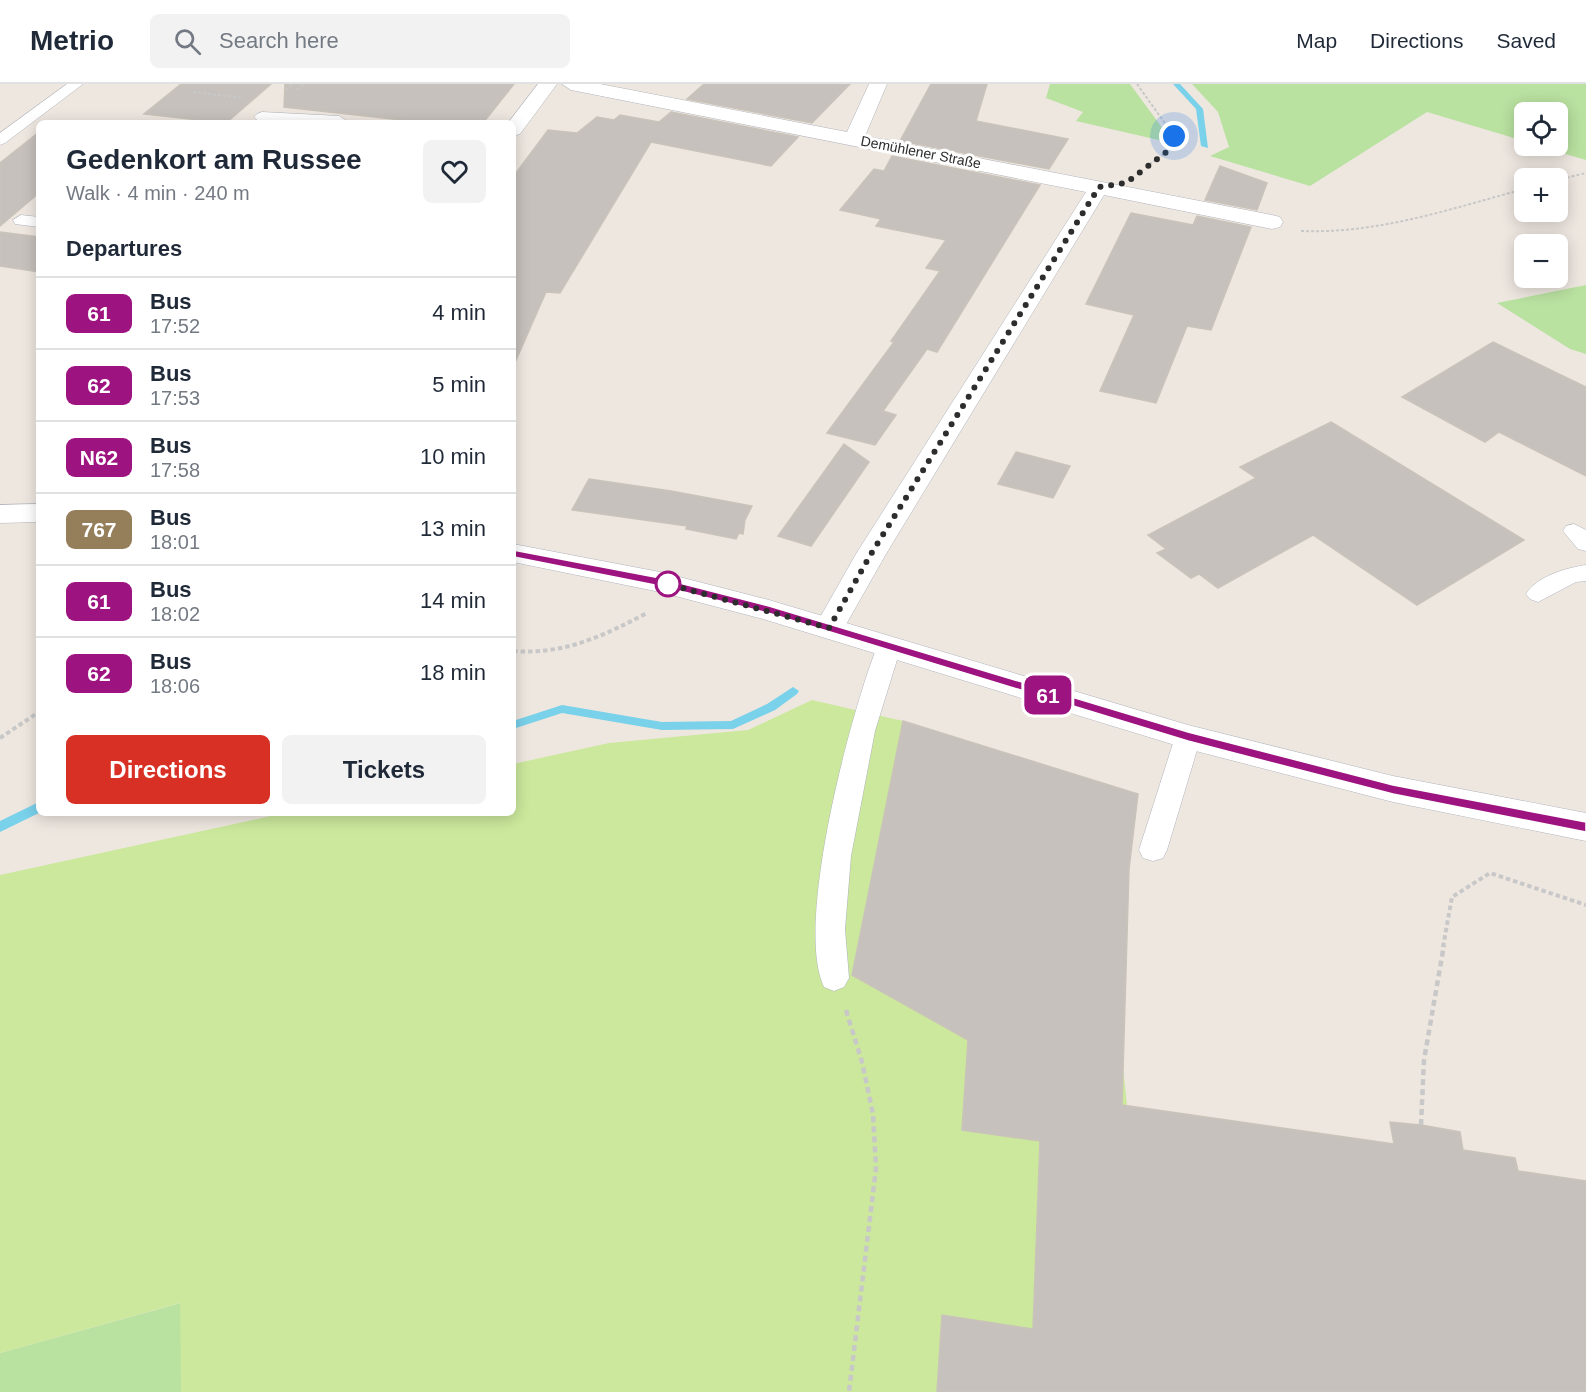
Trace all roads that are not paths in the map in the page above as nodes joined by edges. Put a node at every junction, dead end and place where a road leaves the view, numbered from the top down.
1 (76, 84) edge
2 (548, 84) edge
3 (571, 84) edge
4 (878, 84) edge
5 (262, 117) dead end
6 (320, 120) edge
7 (516, 126) edge
8 (854, 139) junction
9 (0, 140) edge
10 (1099, 187) junction
11 (21, 220) dead end
12 (36, 222) edge
13 (1272, 222) road end
14 (36, 513) edge
15 (0, 514) edge
16 (516, 554) edge
17 (1586, 573) edge
18 (1538, 594) dead end
19 (829, 628) junction
20 (888, 647) junction
21 (1188, 736) junction
22 (1586, 827) edge
23 (1154, 850) dead end
24 (834, 978) road end

1 - 9 lane
2 - 7 street
3 - 8 street, Demühlener Straße
4 - 8 street
5 - 6 lane
8 - 10 street, Demühlener Straße
10 - 13 street, Demühlener Straße
10 - 19 street
11 - 12 lane
14 - 15 street
16 - 19 street
17 - 18 lane
19 - 20 street
20 - 21 street
20 - 24 lane
21 - 22 street
21 - 23 lane

